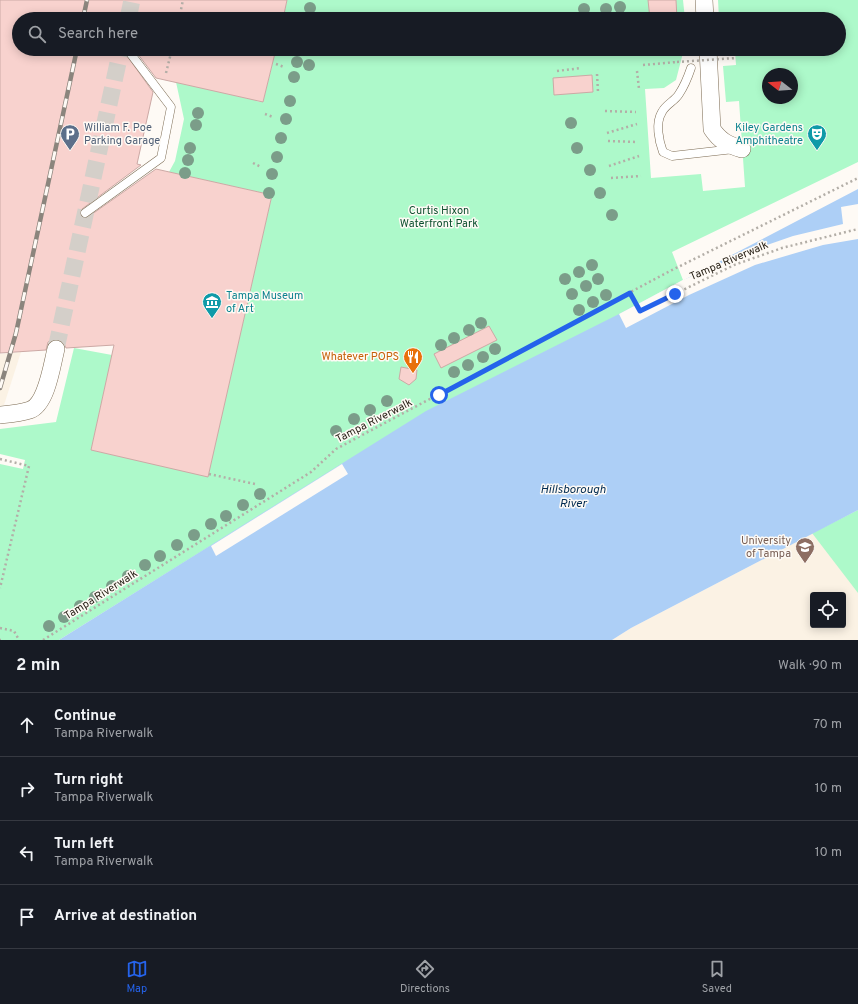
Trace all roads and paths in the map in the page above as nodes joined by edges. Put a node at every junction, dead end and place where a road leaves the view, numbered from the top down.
1 (183, 0) edge
2 (704, 0) edge
3 (180, 12) edge
4 (705, 12) edge
5 (132, 56) edge
6 (170, 56) edge
7 (708, 56) edge
8 (736, 58) dead end
9 (276, 64) dead end
10 (643, 65) dead end
11 (284, 67) dead end
12 (581, 68) dead end
13 (691, 68) dead end
14 (557, 70) dead end
15 (638, 71) dead end
16 (166, 73) dead end
17 (597, 74) dead end
18 (639, 89) dead end
19 (598, 92) dead end
20 (606, 111) dead end
21 (636, 112) dead end
22 (265, 114) dead end
23 (273, 117) dead end
24 (637, 124) dead end
25 (607, 133) dead end
26 (608, 141) dead end
27 (638, 142) dead end
28 (742, 148) joint
29 (639, 156) dead end
30 (253, 163) dead end
31 (609, 166) dead end
32 (261, 167) dead end
33 (641, 176) dead end
34 (611, 178) dead end
35 (858, 178) edge
36 (85, 213) dead end
37 (858, 229) edge
38 (630, 293) junction
39 (56, 349) tunnel mouth
40 (0, 415) edge
41 (0, 459) edge
42 (209, 474) dead end
43 (255, 484) dead end
44 (0, 588) edge
45 (0, 628) edge
46 (19, 640) edge
47 (43, 640) edge

1 - 3 path
2 - 4 street
5 - 36 lane
6 - 16 path
7 - 28 street
8 - 10 path, bridge
9 - 11 path
12 - 14 path
13 - 28 lane
15 - 18 path
17 - 19 path
20 - 21 path
22 - 23 path
24 - 25 path
26 - 27 path
29 - 31 path
30 - 32 path
33 - 34 path
35 - 38 path
37 - 38 path, Tampa Riverwalk
38 - 47 path, Tampa Riverwalk
39 - 40 street
41 - 44 path
42 - 43 path
45 - 46 path

